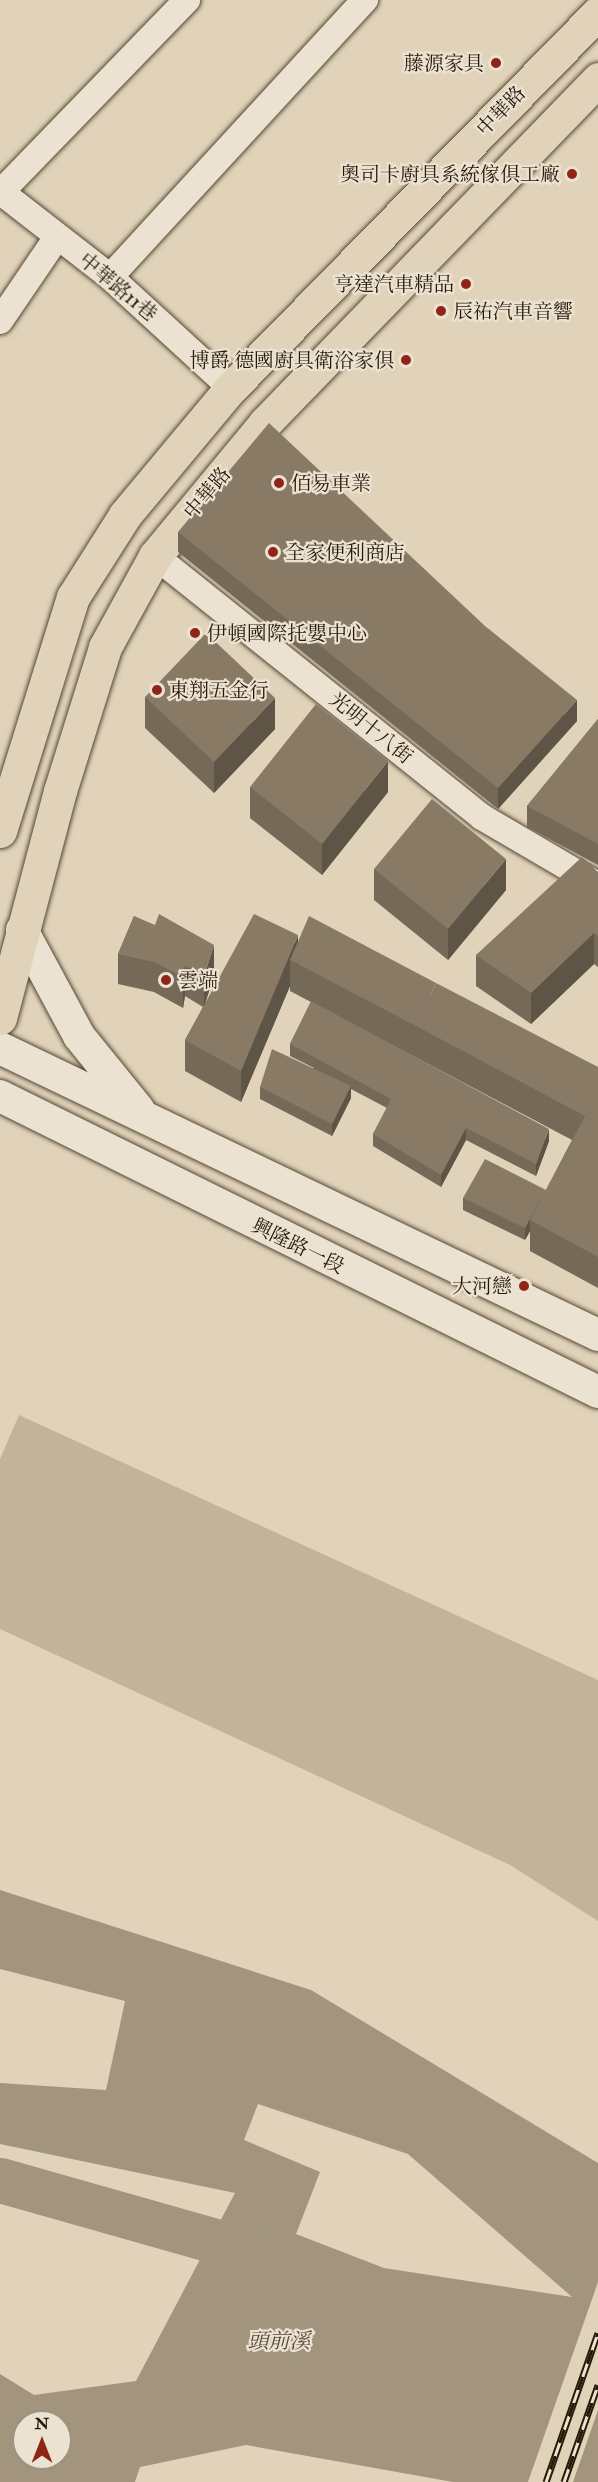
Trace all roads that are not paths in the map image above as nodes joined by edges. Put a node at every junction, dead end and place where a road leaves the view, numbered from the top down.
1 (187, 0) edge
2 (365, 0) edge
3 (598, 13) edge
4 (598, 79) edge
5 (0, 192) edge
6 (57, 237) junction
7 (110, 277) junction
8 (0, 321) edge
9 (231, 388) junction
10 (155, 556) junction
11 (0, 831) edge
12 (598, 885) edge
13 (22, 930) junction
14 (0, 1018) edge
15 (0, 1048) edge
16 (0, 1096) edge
17 (143, 1116) junction
18 (598, 1335) edge
19 (598, 1392) edge

1 - 5 street
2 - 7 street
3 - 9 main road, 中華路
4 - 10 main road, 中華路
5 - 6 street, 中華路11巷
6 - 7 street, 中華路11巷
6 - 8 street
7 - 9 street, 中華路11巷
9 - 11 main road, 中華路
10 - 12 street, 光明十八街
10 - 13 main road, 中華路
13 - 14 main road, 中華路
13 - 17 street
15 - 17 street
16 - 19 street, 興隆路一段
17 - 18 street

